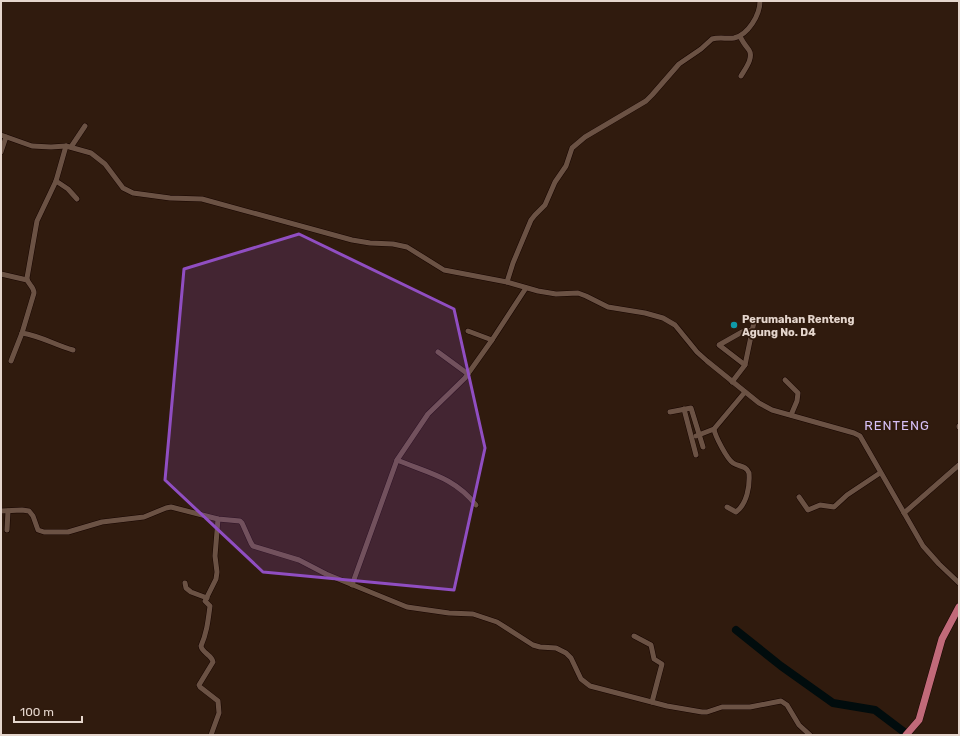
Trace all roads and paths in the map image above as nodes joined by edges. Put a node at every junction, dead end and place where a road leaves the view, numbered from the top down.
1 (760, 1) edge
2 (740, 36) junction
3 (742, 76) dead end
4 (85, 126) dead end
5 (3, 136) edge
6 (68, 146) junction
7 (1, 152) edge
8 (56, 181) junction
9 (77, 199) dead end
10 (1, 274) edge
11 (27, 280) junction
12 (507, 282) junction
13 (526, 288) junction
14 (754, 322) dead end
15 (752, 330) junction
16 (468, 331) dead end
17 (22, 333) junction
18 (492, 340) junction
19 (73, 350) dead end
20 (438, 352) dead end
21 (11, 361) dead end
22 (745, 365) junction
23 (468, 374) junction
24 (785, 380) dead end
25 (732, 382) junction
26 (745, 392) junction
27 (684, 409) junction
28 (670, 412) dead end
29 (791, 415) junction
30 (714, 429) junction
31 (699, 435) junction
32 (692, 438) junction
33 (703, 447) dead end
34 (696, 455) dead end
35 (397, 460) junction
36 (959, 465) edge
37 (880, 473) junction
38 (799, 498) dead end
39 (476, 505) dead end
40 (727, 507) dead end
41 (1, 511) edge
42 (8, 511) junction
43 (904, 513) junction
44 (218, 519) junction
45 (7, 530) dead end
46 (185, 583) dead end
47 (959, 583) edge
48 (352, 585) junction
49 (207, 598) junction
50 (959, 607) edge
51 (634, 636) dead end
52 (652, 702) junction
53 (212, 735) edge
54 (810, 735) edge
55 (906, 735) edge

1 - 2 street
2 - 3 street
2 - 12 street
4 - 6 street
5 - 6 street
5 - 7 street
6 - 8 street
6 - 12 street
8 - 9 street
8 - 11 street
10 - 11 street
11 - 17 street
12 - 13 street
13 - 18 street
13 - 25 street
14 - 15 street
15 - 22 street
15 - 22 street
16 - 18 street
17 - 19 street
17 - 21 street
18 - 23 street
20 - 23 street
22 - 25 street
23 - 35 street
24 - 29 street
25 - 26 street
26 - 29 street
26 - 30 street
27 - 28 street
27 - 31 street
27 - 32 street
29 - 37 street
30 - 31 street
30 - 40 street
31 - 32 street
31 - 33 street
32 - 34 street
35 - 39 street
35 - 48 street
36 - 43 street
37 - 38 street
37 - 43 street
41 - 42 street
42 - 44 street
42 - 45 street
43 - 47 street
44 - 48 street
44 - 49 street
46 - 49 street
48 - 52 street
49 - 53 street
50 - 55 main road
51 - 52 street
52 - 54 street

